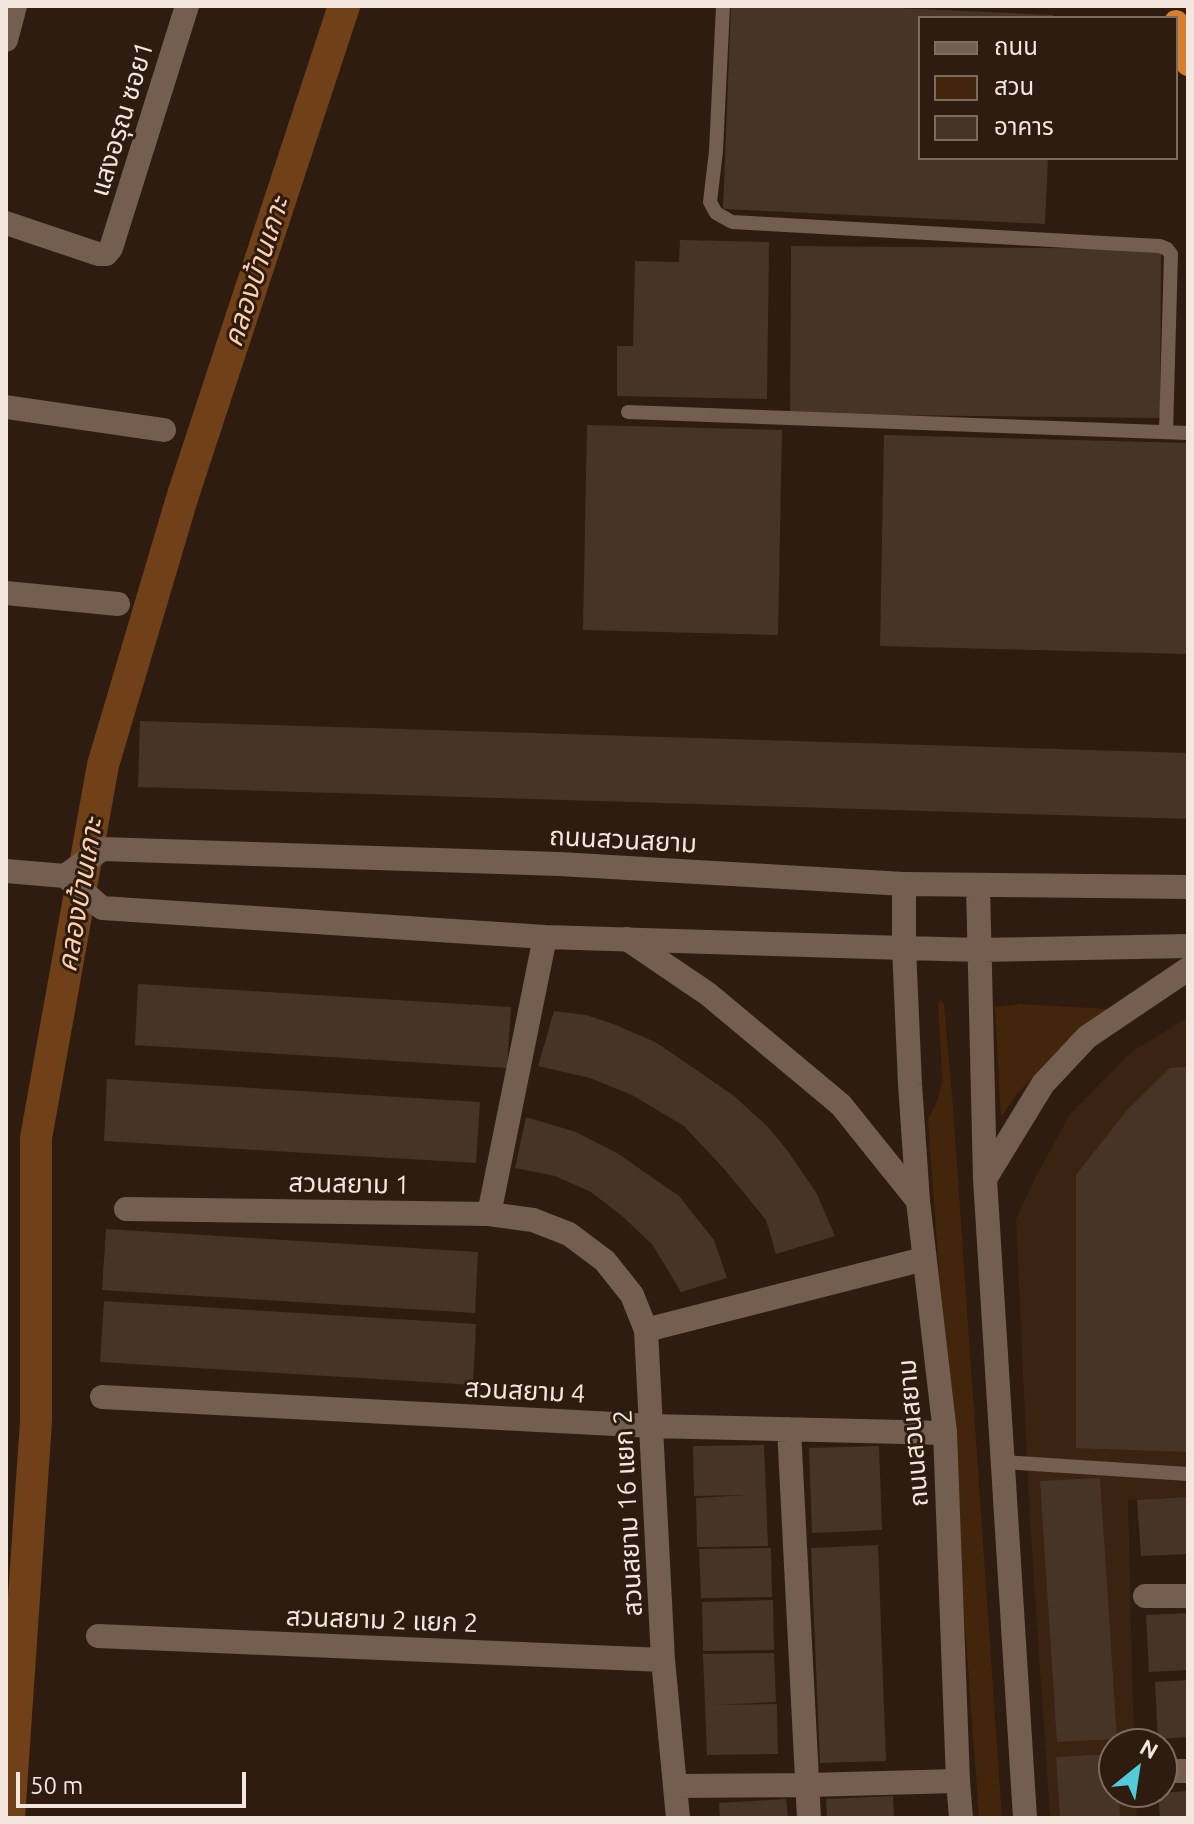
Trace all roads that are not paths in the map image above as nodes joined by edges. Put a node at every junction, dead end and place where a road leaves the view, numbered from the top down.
1 (15, 6) edge
2 (187, 6) edge
3 (723, 6) edge
4 (1178, 30) edge
5 (6, 40) edge
6 (1188, 64) edge
7 (6, 223) edge
8 (6, 407) edge
9 (628, 412) dead end
10 (164, 430) dead end
11 (1166, 432) junction
12 (1188, 433) edge
13 (6, 593) edge
14 (118, 604) dead end
15 (6, 871) edge
16 (66, 876) junction
17 (904, 884) junction
18 (978, 886) junction
19 (1188, 887) edge
20 (545, 937) junction
21 (627, 939) junction
22 (1188, 946) edge
23 (904, 948) junction
24 (981, 950) junction
25 (1188, 969) edge
26 (985, 1179) junction
27 (918, 1201) junction
28 (126, 1209) dead end
29 (489, 1214) junction
30 (569, 1234) joint
31 (924, 1259) junction
32 (646, 1330) junction
33 (102, 1397) dead end
34 (652, 1426) junction
35 (789, 1429) junction
36 (945, 1433) junction
37 (1003, 1462) junction
38 (1188, 1474) edge
39 (1145, 1596) dead end
40 (1188, 1596) edge
41 (98, 1636) dead end
42 (663, 1660) junction
43 (958, 1781) junction
44 (807, 1785) junction
45 (676, 1786) junction
46 (678, 1818) edge
47 (809, 1818) edge
48 (961, 1818) edge
49 (1025, 1818) edge

1 - 5 street
2 - 7 street, แสงอรุณ ซอย1
3 - 11 lane
4 - 6 highway
8 - 10 street
9 - 11 lane
11 - 12 lane
13 - 14 street
15 - 16 street
16 - 17 street, ถนนสวนสยาม
16 - 20 street
17 - 18 street, ถนนสวนสยาม
17 - 23 street, ถนนสวนสยาม
18 - 19 street, ถนนสวนสยาม
18 - 24 street
20 - 21 street
20 - 29 street
21 - 23 street
21 - 27 street
22 - 24 street
23 - 24 street
23 - 27 street, ถนนสวนสยาม
24 - 26 street
25 - 26 street
26 - 37 street
27 - 31 street, ถนนสวนสยาม
28 - 29 street, สวนสยาม 1
29 - 30 street, สวนสยาม 1
30 - 32 street, สวนสยาม 16 แยก 2
31 - 32 street
31 - 36 street, ถนนสวนสยาม
32 - 34 street, สวนสยาม 16 แยก 2
33 - 34 street, สวนสยาม 4
34 - 35 street, สวนสยาม 4
34 - 42 street, สวนสยาม 16 แยก 2
35 - 36 street, สวนสยาม 4
35 - 44 street
36 - 43 street, ถนนสวนสยาม
37 - 38 lane
37 - 49 street
39 - 40 street
41 - 42 street, สวนสยาม 2 แยก 2
42 - 45 street, สวนสยาม 16 แยก 2
43 - 44 street
43 - 48 street, ถนนสวนสยาม
44 - 45 street
44 - 47 street
45 - 46 street, สวนสยาม 16 แยก 2

